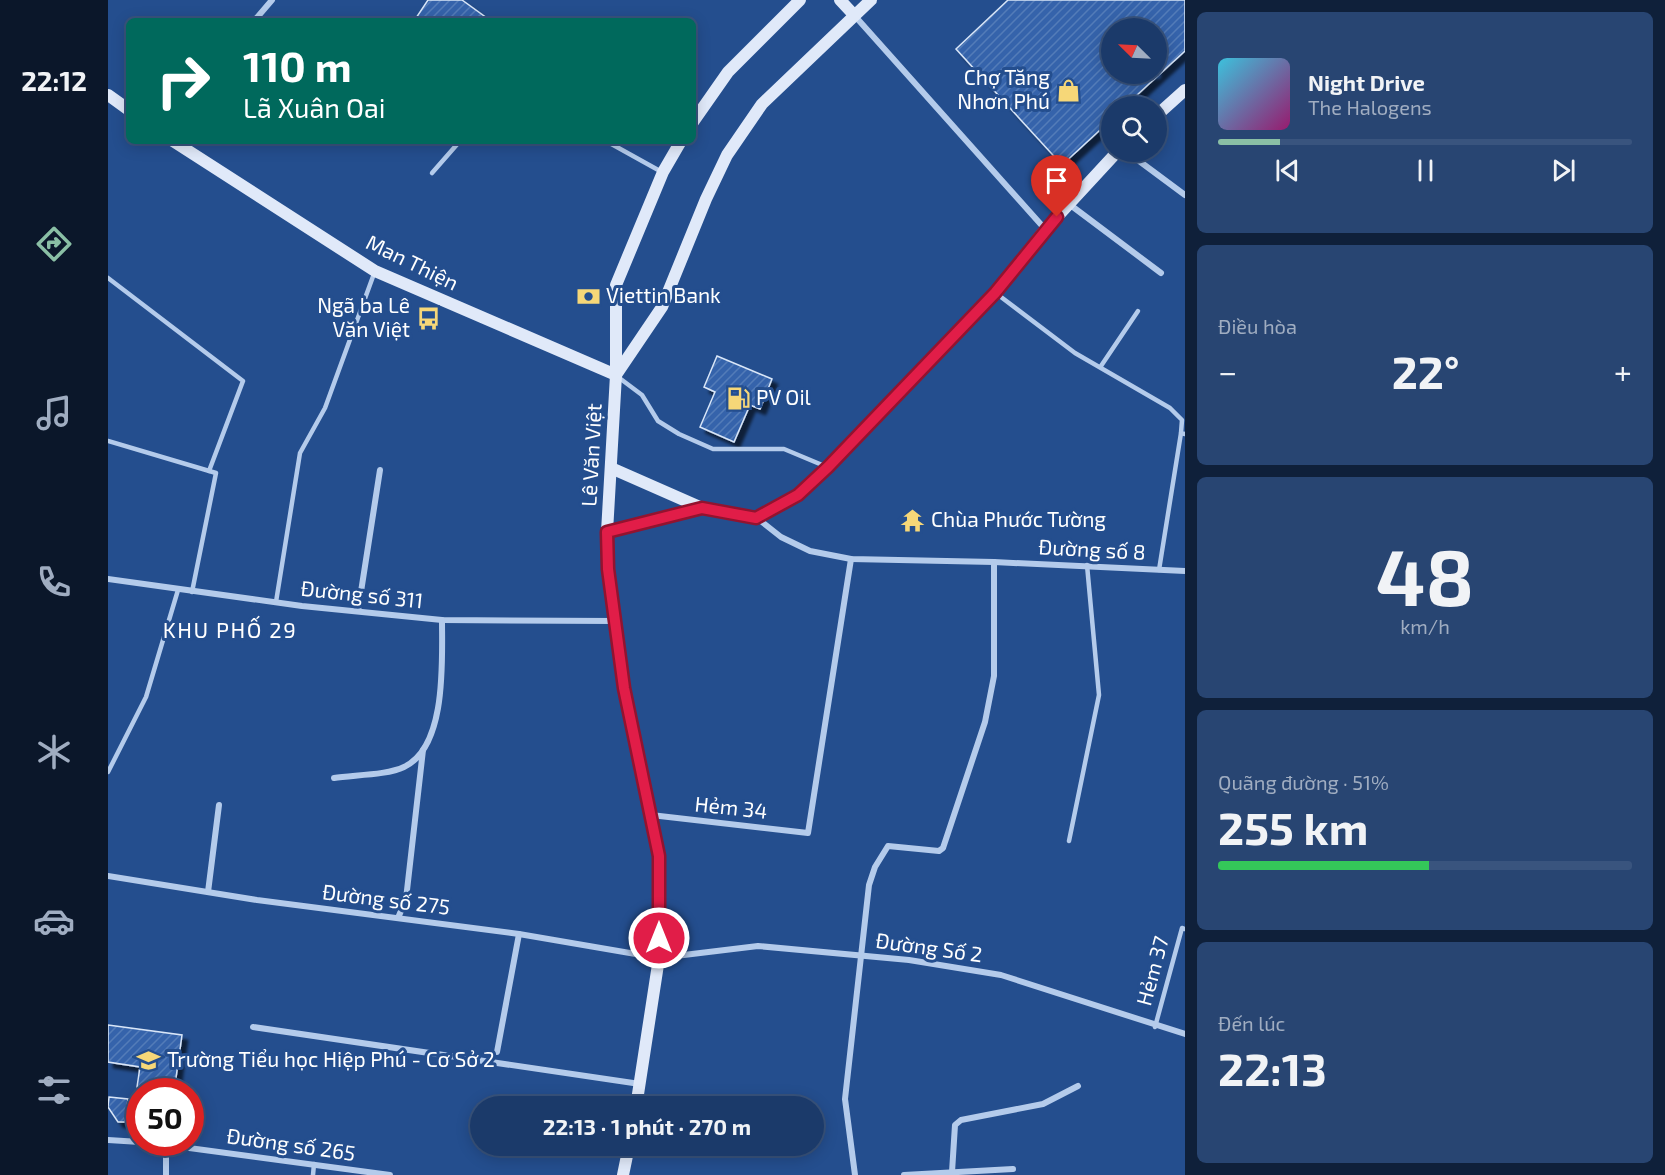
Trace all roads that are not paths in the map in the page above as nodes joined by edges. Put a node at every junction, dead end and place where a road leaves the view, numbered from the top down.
1 (272, 0) edge
2 (800, 0) edge
3 (840, 0) edge
4 (871, 0) edge
5 (854, 15) junction
6 (257, 18) edge
7 (1185, 90) edge
8 (108, 95) edge
9 (1167, 106) edge
10 (126, 108) edge
11 (696, 119) edge
12 (178, 144) edge
13 (457, 144) edge
14 (612, 144) edge
15 (679, 144) edge
16 (1108, 162) edge
17 (1140, 162) edge
18 (663, 172) junction
19 (432, 173) dead end
20 (1185, 195) edge
21 (1069, 204) junction
22 (1045, 230) junction
23 (375, 271) junction
24 (1161, 273) dead end
25 (108, 278) edge
26 (995, 293) junction
27 (1138, 311) dead end
28 (1101, 366) junction
29 (616, 375) junction
30 (1183, 433) edge
31 (108, 441) edge
32 (828, 467) junction
33 (611, 468) junction
34 (380, 470) dead end
35 (209, 471) junction
36 (702, 508) junction
37 (756, 518) junction
38 (607, 532) junction
39 (851, 559) junction
40 (994, 562) junction
41 (1087, 565) junction
42 (1159, 570) junction
43 (1185, 571) edge
44 (108, 579) edge
45 (178, 590) junction
46 (192, 592) junction
47 (276, 602) junction
48 (358, 611) junction
49 (442, 620) junction
50 (615, 621) junction
51 (423, 750) junction
52 (108, 753) edge
53 (116, 756) junction
54 (108, 772) edge
55 (334, 778) dead end
56 (219, 805) dead end
57 (651, 815) junction
58 (1069, 841) dead end
59 (108, 876) edge
60 (208, 892) junction
61 (398, 918) junction
62 (1185, 929) edge
63 (519, 934) junction
64 (860, 954) junction
65 (659, 958) junction
66 (253, 1027) dead end
67 (1155, 1027) junction
68 (1185, 1034) edge
69 (497, 1052) dead end
70 (641, 1084) junction
71 (1078, 1086) dead end
72 (638, 1096) edge
73 (108, 1140) edge
74 (126, 1141) edge
75 (204, 1149) edge
76 (166, 1156) edge
77 (627, 1156) edge
78 (314, 1164) junction
79 (1013, 1169) dead end
80 (952, 1172) junction
81 (166, 1175) edge
82 (313, 1175) edge
83 (390, 1175) edge
84 (623, 1175) edge
85 (855, 1175) edge
86 (904, 1175) edge

1 - 6 street
2 - 11 main road
3 - 5 main road
4 - 5 main road, Lê Văn Việt
5 - 22 street
5 - 29 main road, Lê Văn Việt
7 - 9 main road
8 - 10 main road
12 - 23 main road, Man Thiện
13 - 19 lane
14 - 18 lane
15 - 18 main road, Lê Văn Việt
16 - 21 main road
17 - 20 street
18 - 29 main road, Lê Văn Việt
21 - 22 main road
21 - 24 street
22 - 26 main road
23 - 29 main road, Man Thiện
23 - 47 lane
25 - 35 lane
26 - 28 lane
26 - 32 main road
27 - 28 lane
28 - 30 lane
29 - 32 lane
29 - 33 main road, Lê Văn Việt
30 - 42 lane
31 - 35 lane
32 - 37 main road
33 - 36 main road
33 - 38 main road, Lê Văn Việt
34 - 48 street
35 - 46 lane
36 - 37 main road
36 - 38 main road
37 - 39 street, Đường số 8
38 - 50 main road, Lê Văn Việt
39 - 40 street, Đường số 8
39 - 57 street, Hẻm 34
40 - 41 street, Đường số 8
40 - 64 street
41 - 42 street, Đường số 8
41 - 58 lane
42 - 43 street, Đường số 8
44 - 45 street, Đường số 311
45 - 46 street, Đường số 311
45 - 53 lane
46 - 47 street, Đường số 311
47 - 48 street, Đường số 311
48 - 49 street, Đường số 311
49 - 50 street, Đường số 311
49 - 51 street
50 - 57 main road, Lê Văn Việt
51 - 55 street
51 - 61 street
52 - 53 lane
53 - 54 lane
56 - 60 street
57 - 65 main road, Lê Văn Việt
59 - 60 street, Đường số 275
60 - 61 street, Đường số 275
61 - 63 street, Đường số 275
62 - 67 lane, Hẻm 37
63 - 65 street, Đường số 275
63 - 69 street
64 - 65 street, Đường Số 2
64 - 67 street, Đường Số 2
64 - 85 street
65 - 70 main road, Lê Văn Việt
66 - 70 street
67 - 68 street, Đường Số 2
70 - 72 main road, Lê Văn Việt
71 - 80 street
73 - 74 street
75 - 78 street, Đường số 265
76 - 81 street
77 - 84 main road
78 - 82 lane
78 - 83 street, Đường số 265
79 - 80 street
80 - 86 street

